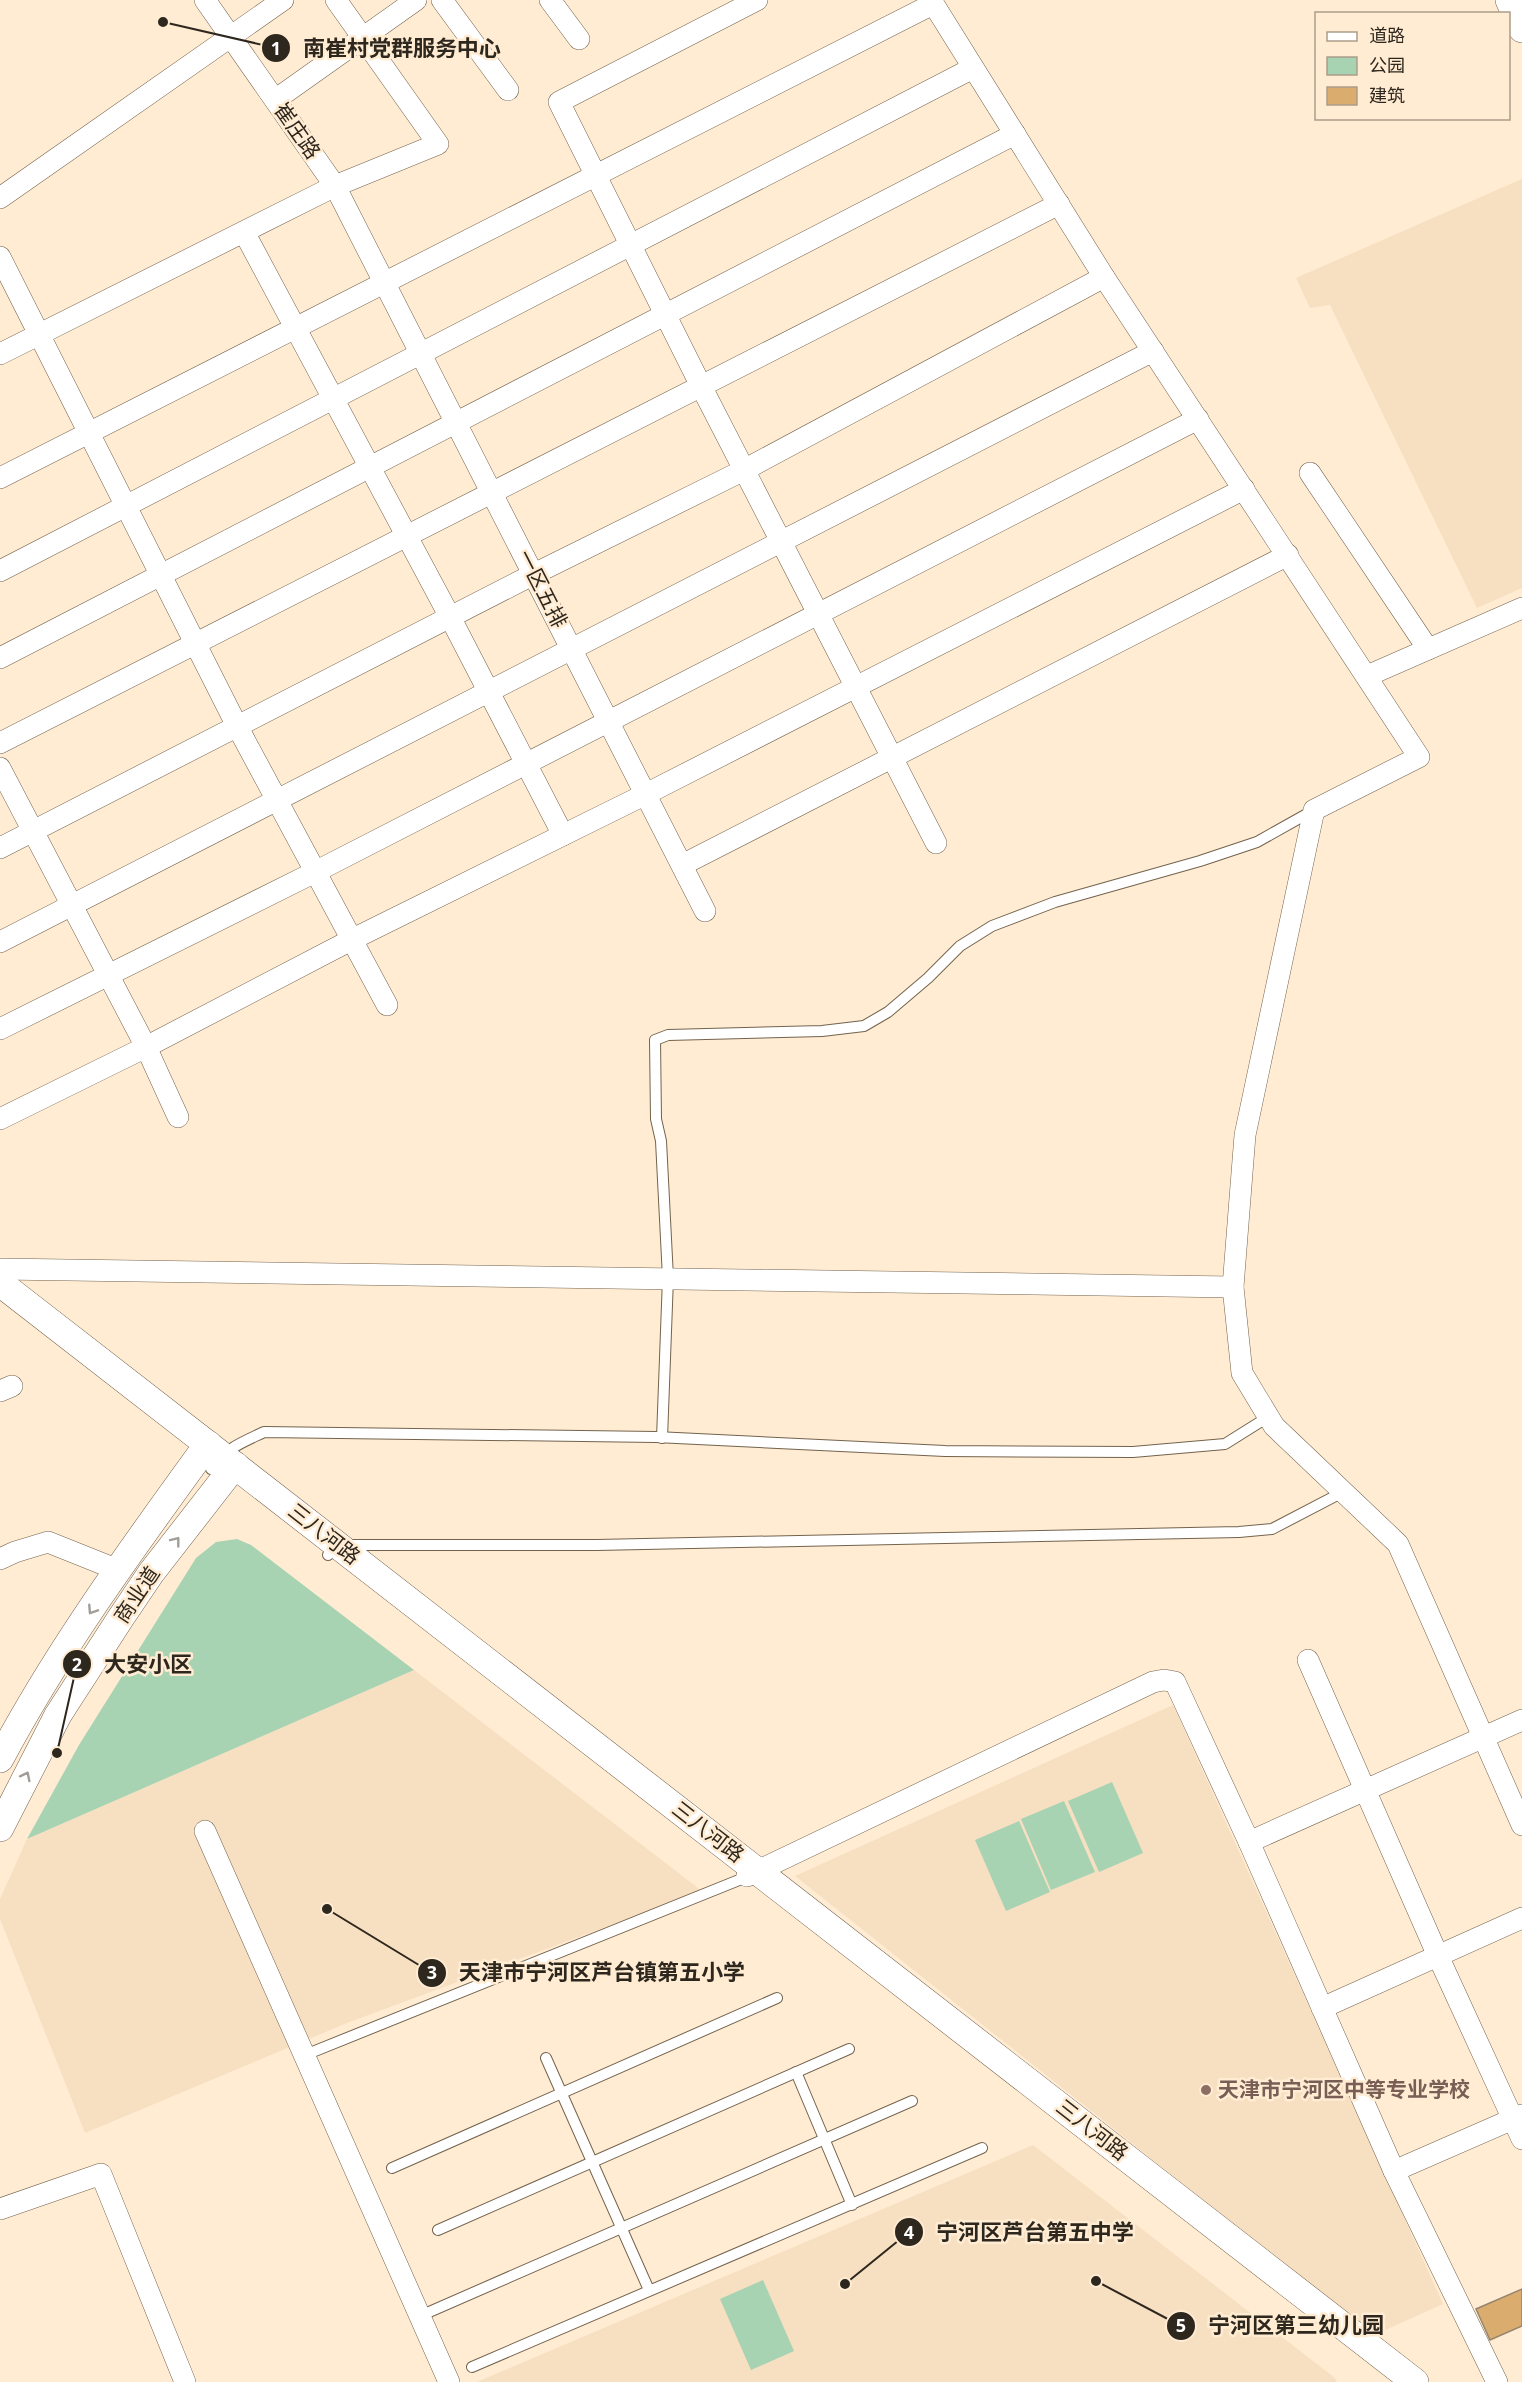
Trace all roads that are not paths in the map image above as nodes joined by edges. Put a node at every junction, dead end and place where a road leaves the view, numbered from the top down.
1 (205, 0) edge
2 (283, 0) edge
3 (336, 0) edge
4 (416, 0) edge
5 (442, 0) edge
6 (550, 0) edge
7 (757, 0) edge
8 (1509, 0) edge
9 (932, 2) edge
10 (1522, 29) edge
11 (233, 37) junction
12 (364, 37) junction
13 (579, 39) dead end
14 (973, 68) junction
15 (508, 90) dead end
16 (275, 100) junction
17 (1015, 134) junction
18 (595, 175) junction
19 (335, 186) junction
20 (0, 198) edge
21 (1059, 204) junction
22 (244, 232) junction
23 (630, 246) junction
24 (0, 258) edge
25 (381, 275) junction
26 (1104, 277) junction
27 (665, 315) junction
28 (295, 328) junction
29 (38, 334) junction
30 (1153, 351) junction
31 (0, 354) edge
32 (421, 354) junction
33 (701, 386) junction
34 (332, 400) junction
35 (1198, 419) junction
36 (456, 422) junction
37 (89, 433) junction
38 (369, 467) junction
39 (744, 470) junction
40 (1310, 473) dead end
41 (0, 478) edge
42 (1244, 489) junction
43 (492, 492) junction
44 (126, 506) junction
45 (407, 536) junction
46 (781, 542) junction
47 (1288, 555) junction
48 (0, 571) edge
49 (534, 574) junction
50 (160, 575) junction
51 (1522, 608) edge
52 (818, 614) junction
53 (450, 617) junction
54 (195, 644) junction
55 (572, 649) junction
56 (1428, 649) junction
57 (0, 658) edge
58 (1367, 676) junction
59 (856, 687) junction
60 (489, 691) junction
61 (609, 721) junction
62 (237, 726) junction
63 (0, 743) edge
64 (892, 758) junction
65 (527, 763) junction
66 (0, 768) edge
67 (646, 795) junction
68 (277, 800) junction
69 (1314, 810) junction
70 (33, 831) junction
71 (563, 835) junction
72 (936, 843) dead end
73 (0, 848) edge
74 (682, 866) junction
75 (315, 872) junction
76 (72, 905) junction
77 (705, 911) dead end
78 (353, 939) junction
79 (0, 942) edge
80 (108, 975) junction
81 (387, 1005) dead end
82 (0, 1029) edge
83 (146, 1047) junction
84 (178, 1117) dead end
85 (0, 1119) edge
86 (0, 1269) edge
87 (668, 1278) junction
88 (0, 1283) edge
89 (1233, 1287) junction
90 (0, 1300) edge
91 (1268, 1417) junction
92 (662, 1438) junction
93 (216, 1462) junction
94 (1343, 1492) junction
95 (333, 1550) junction
96 (0, 1559) edge
97 (118, 1570) junction
98 (1308, 1660) dead end
99 (1522, 1720) edge
100 (1482, 1737) junction
101 (0, 1759) edge
102 (1366, 1790) junction
103 (1522, 1825) edge
104 (0, 1828) edge
105 (205, 1831) dead end
106 (1249, 1842) junction
107 (751, 1874) junction
108 (1522, 1918) edge
109 (1438, 1956) junction
110 (777, 1998) dead end
111 (1322, 2008) junction
112 (849, 2049) dead end
113 (305, 2055) junction
114 (546, 2058) dead end
115 (796, 2072) junction
116 (562, 2093) junction
117 (912, 2101) dead end
118 (1518, 2117) edge
119 (1522, 2139) edge
120 (982, 2148) dead end
121 (392, 2168) dead end
122 (1394, 2171) junction
123 (852, 2205) junction
124 (0, 2209) edge
125 (438, 2230) dead end
126 (649, 2290) junction
127 (420, 2316) junction
128 (472, 2367) dead end
129 (1387, 2379) edge
130 (185, 2382) edge
131 (449, 2382) edge
132 (1415, 2382) edge
133 (1497, 2382) edge

1 - 11 street, 崔庄路
2 - 11 street
3 - 12 street
4 - 12 street
5 - 15 street
6 - 13 street
7 - 18 street
8 - 10 street
9 - 14 street
9 - 18 street
11 - 16 street, 崔庄路
11 - 20 street
12 - 16 street
12 - 19 street
14 - 17 street
14 - 23 street
16 - 19 street, 崔庄路
17 - 21 street
17 - 27 street
18 - 23 street
18 - 25 street
19 - 22 street
19 - 25 street, 崔庄路
21 - 26 street
21 - 33 street
22 - 28 street
22 - 29 street
23 - 27 street
23 - 32 street
24 - 29 street
25 - 28 street
25 - 32 street, 一区五排
26 - 30 street
26 - 39 street
27 - 33 street
27 - 36 street
28 - 34 street
28 - 37 street
29 - 31 street
29 - 37 street
30 - 35 street
30 - 46 street
32 - 34 street
32 - 36 street, 一区五排
33 - 39 street
33 - 43 street
34 - 38 street
34 - 44 street
35 - 42 street
35 - 52 street
36 - 38 street
36 - 43 street, 一区五排
37 - 41 street
37 - 44 street
38 - 45 street
38 - 50 street
39 - 46 street
39 - 49 street
40 - 56 street
42 - 47 street
42 - 59 street
43 - 45 street
43 - 49 street, 一区五排
44 - 48 street
44 - 50 street
45 - 53 street
45 - 54 street
46 - 52 street
46 - 55 street
47 - 58 street
47 - 64 street
49 - 53 street
49 - 55 street, 一区五排
50 - 54 street
50 - 57 street
51 - 56 street
52 - 59 street
52 - 61 street
53 - 60 street
53 - 62 street
54 - 62 street
54 - 63 street
55 - 60 street
55 - 61 street, 一区五排
56 - 58 street
58 - 69 street
59 - 64 street
59 - 67 street
60 - 65 street
60 - 68 street
61 - 65 street
61 - 67 street, 一区五排
62 - 68 street
62 - 70 street
64 - 72 street
64 - 74 street
65 - 71 street
65 - 75 street
66 - 70 street
67 - 71 street
67 - 74 street, 一区五排
68 - 75 street
68 - 76 street
69 - 87 lane
69 - 89 street
70 - 73 street
70 - 76 street
71 - 78 street
74 - 77 street, 一区五排
75 - 78 street
75 - 80 street
76 - 79 street
76 - 80 street
78 - 81 street
78 - 83 street
80 - 82 street
80 - 83 street
83 - 84 street
83 - 85 street
86 - 87 street
87 - 89 street
87 - 92 lane
88 - 93 street, 三八河路
89 - 91 street
90 - 93 street, 三八河路
91 - 92 lane
91 - 94 street
92 - 93 lane
93 - 95 street, 三八河路
93 - 97 street, 商业道
104 -> 93 street, 商业道
94 - 95 lane
94 - 100 street
95 - 107 street, 三八河路
96 - 97 street
97 -> 101 street, 商业道
98 - 102 street
99 - 100 street
100 - 102 street
100 - 103 street
102 - 106 street
102 - 109 street
105 - 113 street
106 - 107 street
106 - 111 street
107 - 113 lane
107 - 129 street, 三八河路
107 - 132 street, 三八河路
108 - 109 street
109 - 111 street
109 - 118 street
110 - 116 lane
111 - 122 street
112 - 115 lane
113 - 127 street
114 - 116 lane
115 - 123 lane
115 - 125 lane
116 - 121 lane
116 - 126 lane
117 - 127 lane
118 - 119 street
118 - 122 street
120 - 123 lane
122 - 133 street
123 - 126 lane
124 - 130 street
126 - 128 lane
127 - 131 street

